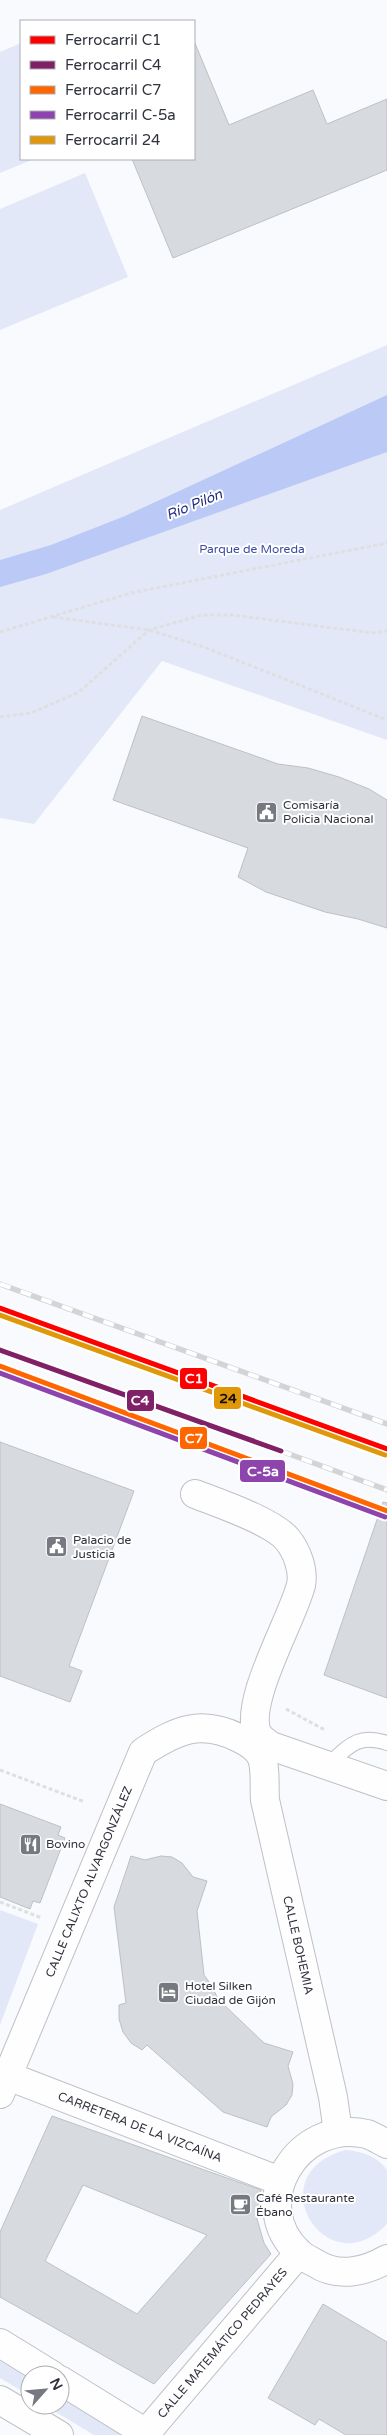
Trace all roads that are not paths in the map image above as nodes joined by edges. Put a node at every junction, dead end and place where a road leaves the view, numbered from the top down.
1 (195, 1494) dead end
2 (257, 1730) junction
3 (387, 1743) edge
4 (316, 1763) junction
5 (387, 1786) edge
6 (265, 1800) junction
7 (2, 2081) edge
8 (338, 2132) junction
9 (387, 2144) edge
10 (280, 2181) junction
11 (299, 2253) junction
12 (387, 2259) edge
13 (0, 2343) edge
14 (36, 2365) edge
15 (70, 2386) edge
16 (0, 2400) edge
17 (147, 2434) edge
18 (59, 2435) edge

1 - 2 street
2 - 4 street
2 - 6 street, CALLE BOHEMIA
2 - 7 street, CALLE CALIXTO ALVARGONZÁLEZ
3 - 4 lane
4 - 5 street
4 - 6 street
6 - 8 street, CALLE BOHEMIA
7 - 10 street, CARRETERA DE LA VIZCAÍNA
8 - 9 street
8 - 10 street
10 - 11 street
11 - 12 street
11 - 17 street, CALLE MATEMÁTICO PEDRAYES
13 - 14 street
15 - 17 street
16 - 18 street

